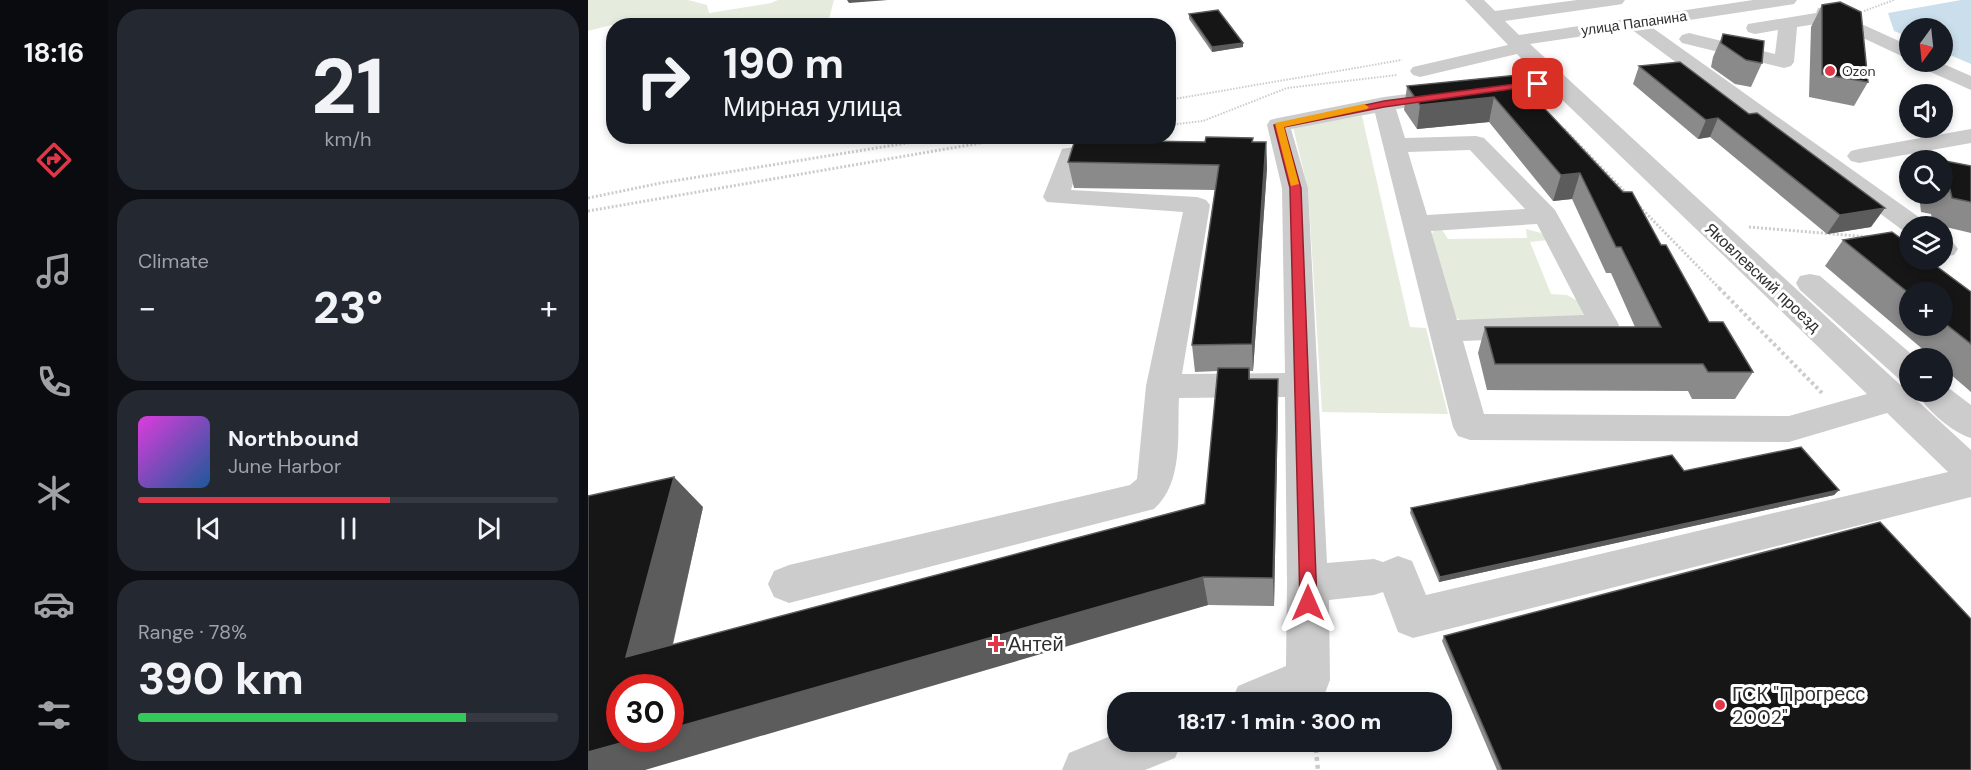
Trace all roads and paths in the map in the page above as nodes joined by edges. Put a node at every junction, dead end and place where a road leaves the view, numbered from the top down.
1 (1474, 0) edge
2 (1616, 0) edge
3 (1788, 0) edge
4 (1801, 0) edge
5 (1830, 16) junction
6 (1492, 17) junction
7 (1788, 22) junction
8 (1634, 23) junction
9 (1689, 39) junction
10 (1660, 43) junction
11 (1519, 44) junction
12 (1899, 49) edge
13 (1415, 65) junction
14 (1945, 72) edge
15 (1555, 81) junction
16 (1971, 84) edge
17 (1176, 99) edge
18 (1384, 104) junction
19 (1176, 124) edge
20 (1563, 128) edge
21 (1971, 136) edge
22 (901, 144) edge
23 (975, 144) edge
24 (1395, 145) junction
25 (1146, 147) edge
26 (1859, 156) dead end
27 (1628, 195) edge
28 (588, 198) edge
29 (1636, 204) edge
30 (588, 212) edge
31 (1546, 216) junction
32 (1900, 216) edge
33 (1416, 224) junction
34 (1707, 224) junction
35 (1874, 237) edge
36 (1810, 283) dead end
37 (1445, 331) junction
38 (1899, 361) edge
39 (1302, 385) junction
40 (1163, 386) junction
41 (1893, 399) junction
42 (1945, 402) edge
43 (1842, 414) junction
44 (1971, 425) edge
45 (1971, 472) edge
46 (1971, 482) edge
47 (789, 584) dead end
48 (1308, 584) junction
49 (1279, 692) edge
50 (1131, 752) edge
51 (1316, 752) edge
52 (1086, 770) edge
53 (1318, 770) edge

1 - 6 street, Яковлевский проезд
2 - 6 street
3 - 8 street, улица Папанина
4 - 5 street
5 - 7 street
5 - 12 street
6 - 11 street, Яковлевский проезд
7 - 9 street
7 - 9 street
8 - 10 street
8 - 11 street, улица Папанина
9 - 10 street
10 - 32 street
11 - 13 street, улица Папанина
11 - 15 street, Яковлевский проезд
13 - 17 path
13 - 19 path
14 - 16 street
15 - 18 street
15 - 34 street, Яковлевский проезд
18 - 24 street
18 - 39 street
20 - 27 path
21 - 26 street
22 - 28 path
23 - 30 path
24 - 31 street
24 - 33 street
25 - 40 street
29 - 43 path
31 - 33 street
31 - 37 street
33 - 37 street
34 - 35 path
34 - 41 street, Яковлевский проезд
36 - 38 street
37 - 43 street
39 - 40 street
39 - 48 street
40 - 47 street
41 - 43 street
41 - 45 street, Яковлевский проезд
42 - 44 street
46 - 48 street
48 - 49 street
50 - 52 street
51 - 53 path

